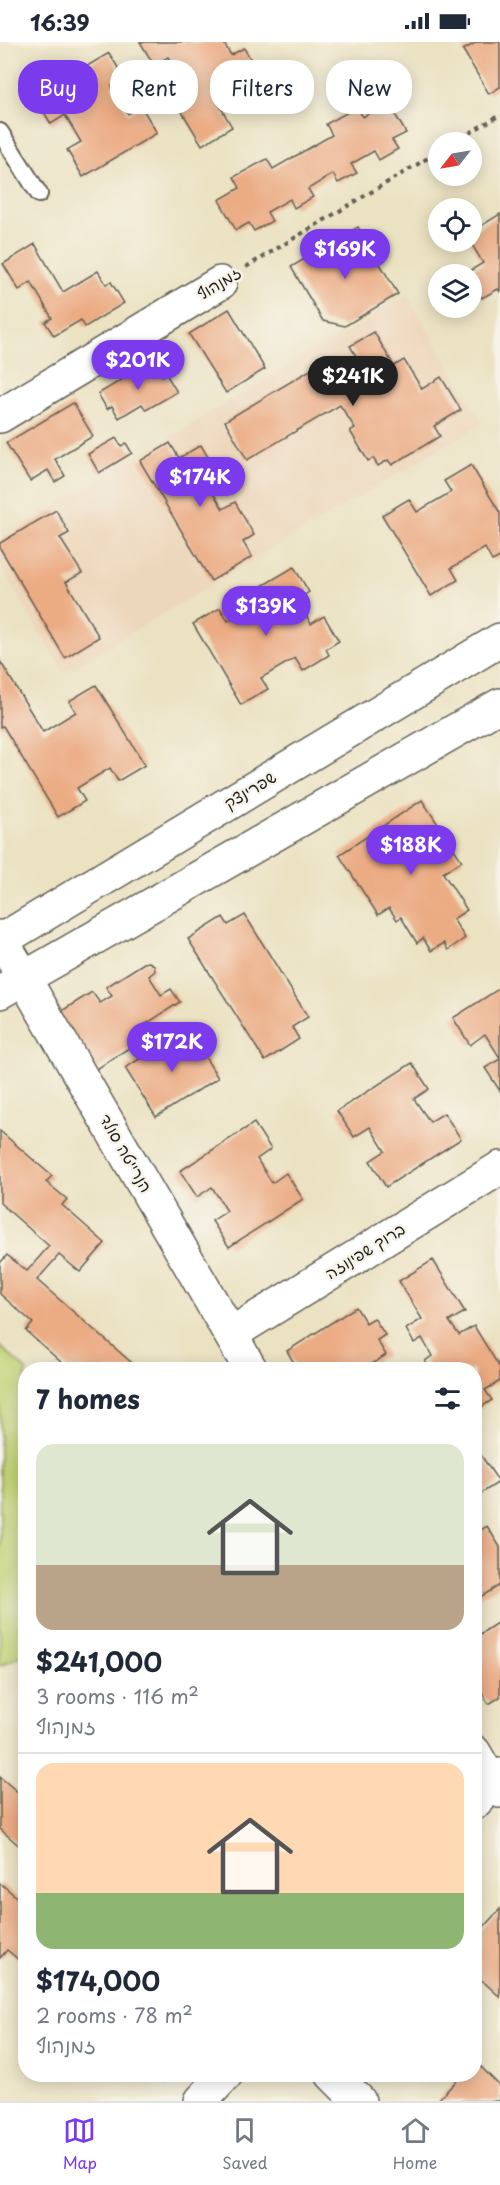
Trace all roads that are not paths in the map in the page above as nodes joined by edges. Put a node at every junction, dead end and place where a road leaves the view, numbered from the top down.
1 (0, 132) edge
2 (39, 194) dead end
3 (220, 283) road end
4 (0, 416) edge
5 (500, 640) edge
6 (500, 705) edge
7 (0, 939) edge
8 (12, 985) edge
9 (500, 1168) edge
10 (231, 1334) junction
11 (247, 1362) edge
12 (482, 1768) edge
13 (492, 1788) edge
14 (219, 2082) edge
15 (340, 2082) edge
16 (201, 2101) edge
17 (359, 2101) edge

1 - 2 lane
3 - 4 street, זמנהוף
5 - 7 street, שפרינצק
6 - 8 street
7 - 8 street, הנרייטה סולד
8 - 10 street, הנרייטה סולד
9 - 10 street, ברוך שפינוזה
10 - 11 street, הנרייטה סולד
12 - 13 street
14 - 16 street
15 - 17 street

